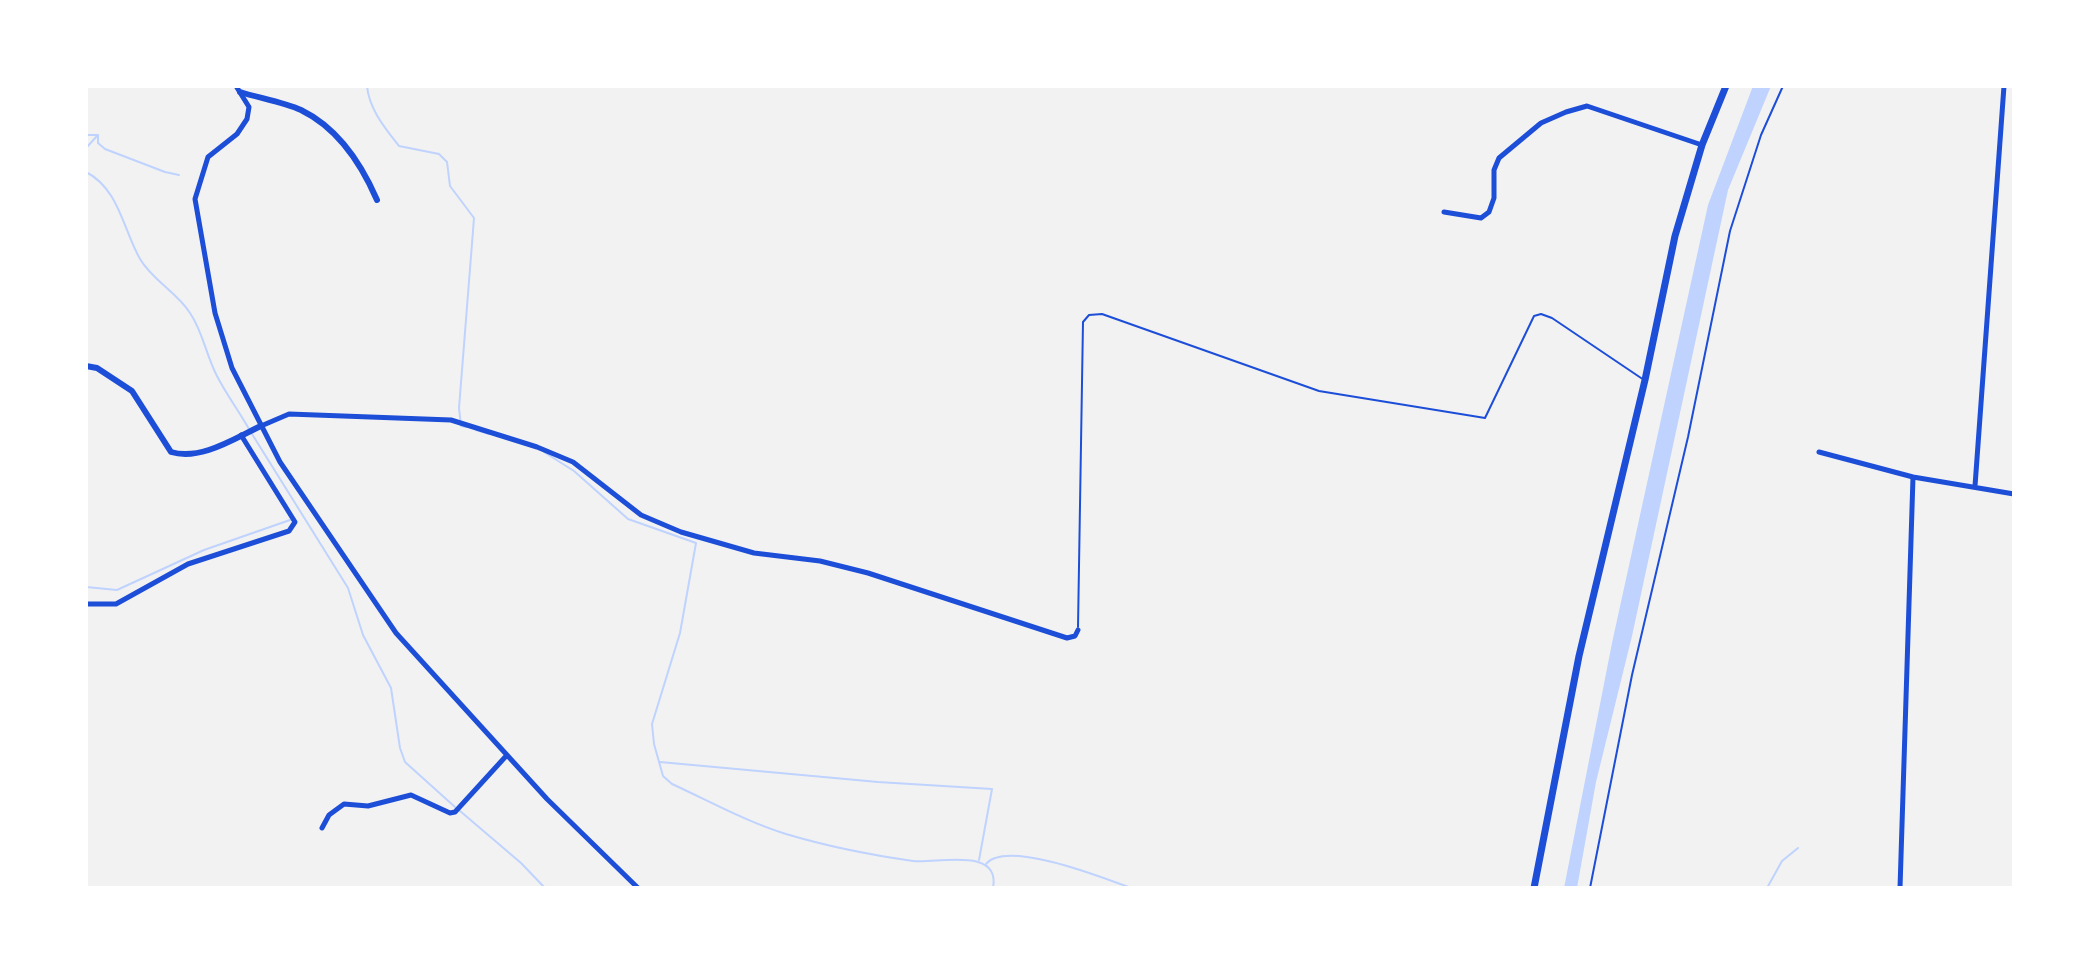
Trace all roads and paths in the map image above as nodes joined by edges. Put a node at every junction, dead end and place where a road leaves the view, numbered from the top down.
1 (1726, 86) edge
2 (1783, 86) edge
3 (2004, 86) edge
4 (238, 89) edge
5 (1702, 145) junction
6 (377, 200) dead end
7 (1444, 212) dead end
8 (86, 366) edge
9 (1645, 380) junction
10 (258, 428) junction
11 (243, 434) junction
12 (1819, 452) dead end
13 (1913, 477) junction
14 (1975, 486) junction
15 (2014, 494) edge
16 (86, 604) edge
17 (1078, 630) joint
18 (507, 755) junction
19 (322, 828) dead end
20 (638, 888) edge
21 (1534, 888) edge
22 (1590, 888) edge
23 (1900, 888) edge

1 - 5 main road
2 - 22 path
3 - 14 street
4 - 6 street
4 - 10 street
5 - 7 street
5 - 9 main road
8 - 11 street
9 - 17 lane
9 - 21 main road
10 - 11 street
10 - 17 street
10 - 18 street
11 - 16 street
12 - 13 street
13 - 14 street
13 - 23 street
14 - 15 street
18 - 19 street
18 - 20 street

